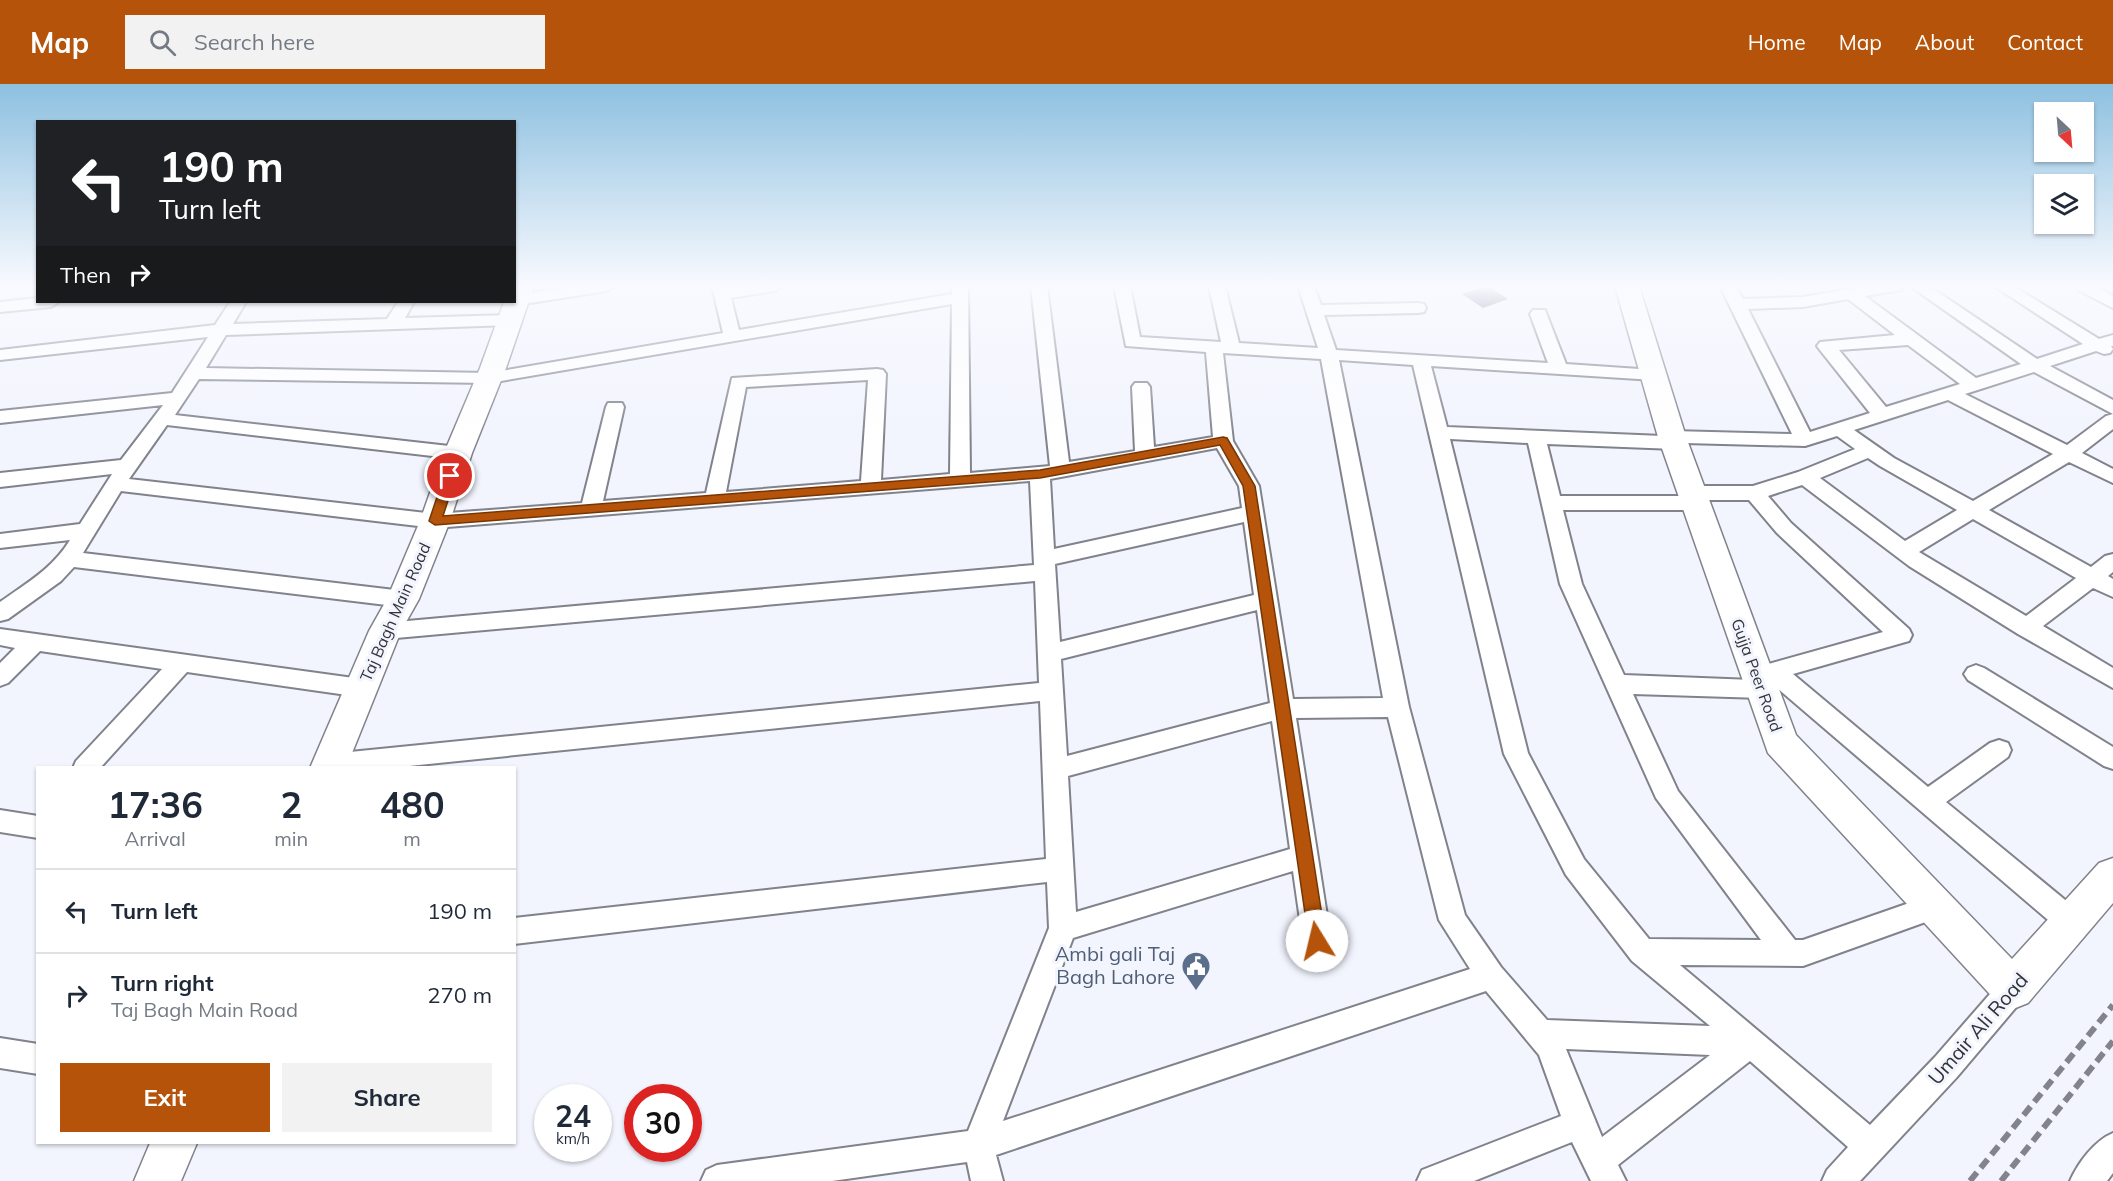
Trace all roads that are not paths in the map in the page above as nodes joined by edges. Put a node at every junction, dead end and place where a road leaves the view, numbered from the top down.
1 (157, 337) edge
2 (215, 337) edge
3 (503, 337) edge
4 (725, 337) edge
5 (960, 337) edge
6 (1042, 337) edge
7 (1131, 337) edge
8 (1222, 337) edge
9 (1323, 337) edge
10 (1547, 337) edge
11 (1643, 337) edge
12 (1754, 337) edge
13 (1910, 337) edge
14 (1993, 337) edge
15 (2092, 337) edge
16 (1912, 339) junction
17 (2108, 346) edge
18 (1223, 348) junction
19 (0, 355) edge
20 (1329, 355) junction
21 (1421, 360) junction
22 (2034, 365) junction
23 (1559, 369) junction
24 (193, 373) junction
25 (1654, 375) junction
26 (489, 378) junction
27 (1973, 385) junction
28 (1141, 387) dead end
29 (1949, 393) junction
30 (178, 398) junction
31 (615, 407) dead end
32 (2113, 408) edge
33 (1882, 415) junction
34 (0, 417) edge
35 (163, 419) junction
36 (2113, 420) edge
37 (1839, 429) junction
38 (1439, 433) junction
39 (1536, 438) junction
40 (1674, 440) junction
41 (1805, 440) junction
42 (1223, 441) junction
43 (1871, 450) junction
44 (458, 453) junction
45 (2068, 454) junction
46 (1145, 455) junction
47 (1050, 472) junction
48 (122, 475) junction
49 (1805, 477) junction
50 (2113, 477) edge
51 (0, 480) edge
52 (960, 480) junction
53 (871, 487) junction
54 (1754, 493) junction
55 (1694, 498) junction
56 (715, 499) junction
57 (1551, 503) junction
58 (591, 508) junction
59 (1972, 511) junction
60 (1253, 513) junction
61 (435, 521) junction
62 (85, 531) junction
63 (0, 541) edge
64 (1904, 551) junction
65 (69, 559) junction
66 (2113, 561) edge
67 (1044, 566) junction
68 (2092, 577) junction
69 (2113, 589) edge
70 (403, 599) junction
71 (1266, 600) junction
72 (0, 613) edge
73 (2026, 628) junction
74 (386, 631) junction
75 (0, 637) edge
76 (36, 641) junction
77 (1049, 653) junction
78 (181, 663) junction
79 (1976, 674) dead end
80 (0, 678) edge
81 (1764, 678) junction
82 (2113, 679) edge
83 (1616, 684) junction
84 (361, 688) junction
85 (1051, 691) junction
86 (1397, 707) junction
87 (1282, 708) junction
88 (1999, 750) dead end
89 (2113, 759) edge
90 (88, 766) edge
91 (329, 766) edge
92 (1054, 770) junction
93 (1928, 801) junction
94 (0, 821) edge
95 (36, 825) edge
96 (1305, 856) junction
97 (1059, 869) junction
98 (2113, 874) edge
99 (1935, 906) junction
100 (2071, 922) junction
101 (1063, 928) junction
102 (516, 931) edge
103 (1317, 941) dead end
104 (1642, 952) junction
105 (1788, 953) junction
106 (1491, 976) junction
107 (2013, 989) junction
108 (1540, 1034) junction
109 (1750, 1042) junction
110 (0, 1053) edge
111 (36, 1059) edge
112 (1580, 1124) junction
113 (174, 1144) edge
114 (978, 1145) junction
115 (1871, 1146) junction
116 (2113, 1149) edge
117 (1603, 1171) edge
118 (787, 1176) edge
119 (158, 1181) edge
120 (717, 1181) edge
121 (987, 1181) edge
122 (1433, 1181) edge
123 (1838, 1181) edge
124 (2086, 1181) edge

1 - 19 street
2 - 24 street
3 - 26 street, Taj Bagh Main Road
4 - 26 street
5 - 52 street
6 - 47 street
7 - 18 street
8 - 18 street
9 - 20 street
10 - 23 street
11 - 25 street, Gujja Peer Road
12 - 41 street
13 - 16 street
14 - 22 street
15 - 17 street
16 - 27 street
16 - 33 street
17 - 22 street
18 - 20 street
18 - 42 street
20 - 21 street
20 - 86 street
21 - 23 street
21 - 38 street
22 - 27 street
22 - 32 street
23 - 25 street
24 - 26 street
24 - 30 street
25 - 40 street, Gujja Peer Road
26 - 44 street, Taj Bagh Main Road
27 - 29 street
28 - 46 street
29 - 33 street
29 - 45 street
30 - 34 street
30 - 35 street
31 - 58 street
33 - 37 street
35 - 44 street
35 - 48 street
36 - 45 street
37 - 41 street
37 - 43 street
38 - 39 street
38 - 104 street
39 - 40 street
39 - 57 street
40 - 41 street
40 - 55 street, Gujja Peer Road
42 - 46 street
42 - 60 street
43 - 49 street
43 - 59 street
44 - 61 street, Taj Bagh Main Road
45 - 50 street
45 - 59 street
46 - 47 street
47 - 52 street
47 - 67 street
48 - 51 street
48 - 61 street
48 - 62 street
49 - 54 street
49 - 64 street
52 - 53 street
53 - 56 street
53 - 56 street
54 - 55 street
54 - 81 street
55 - 57 street
55 - 81 street, Gujja Peer Road
56 - 58 street
57 - 83 street
58 - 61 street
59 - 64 street
59 - 68 street
60 - 67 street
60 - 71 street
61 - 70 street, Taj Bagh Main Road
62 - 63 street
62 - 65 street
64 - 73 street
65 - 70 street
65 - 72 street
66 - 68 street
67 - 74 street
67 - 77 street
68 - 69 street
68 - 73 street
70 - 74 street, Taj Bagh Main Road
71 - 77 street
71 - 87 street
73 - 82 street
74 - 84 street, Taj Bagh Main Road
75 - 76 street
76 - 78 street
76 - 80 street
77 - 85 street
78 - 84 street
78 - 90 street
79 - 89 street
81 - 83 street
81 - 93 street
81 - 99 street, Gujja Peer Road
83 - 105 street
84 - 91 street, Taj Bagh Main Road
85 - 91 street
85 - 92 street
86 - 87 street
86 - 106 street
87 - 92 street
87 - 96 street
88 - 93 street
92 - 97 street
93 - 100 street
94 - 95 street
96 - 101 street
96 - 103 street
97 - 101 street
97 - 102 street
98 - 100 street, Umair Ali Road
99 - 105 street
99 - 107 street, Gujja Peer Road
100 - 107 street, Umair Ali Road
101 - 114 street
104 - 105 street
104 - 109 street
106 - 108 street
106 - 114 street
107 - 115 street, Umair Ali Road
108 - 109 street
108 - 112 street
109 - 115 street
109 - 117 street
110 - 111 street
112 - 117 street
112 - 122 street
113 - 119 street
114 - 118 street
114 - 121 street
115 - 123 street, Umair Ali Road
116 - 124 street
118 - 120 street

